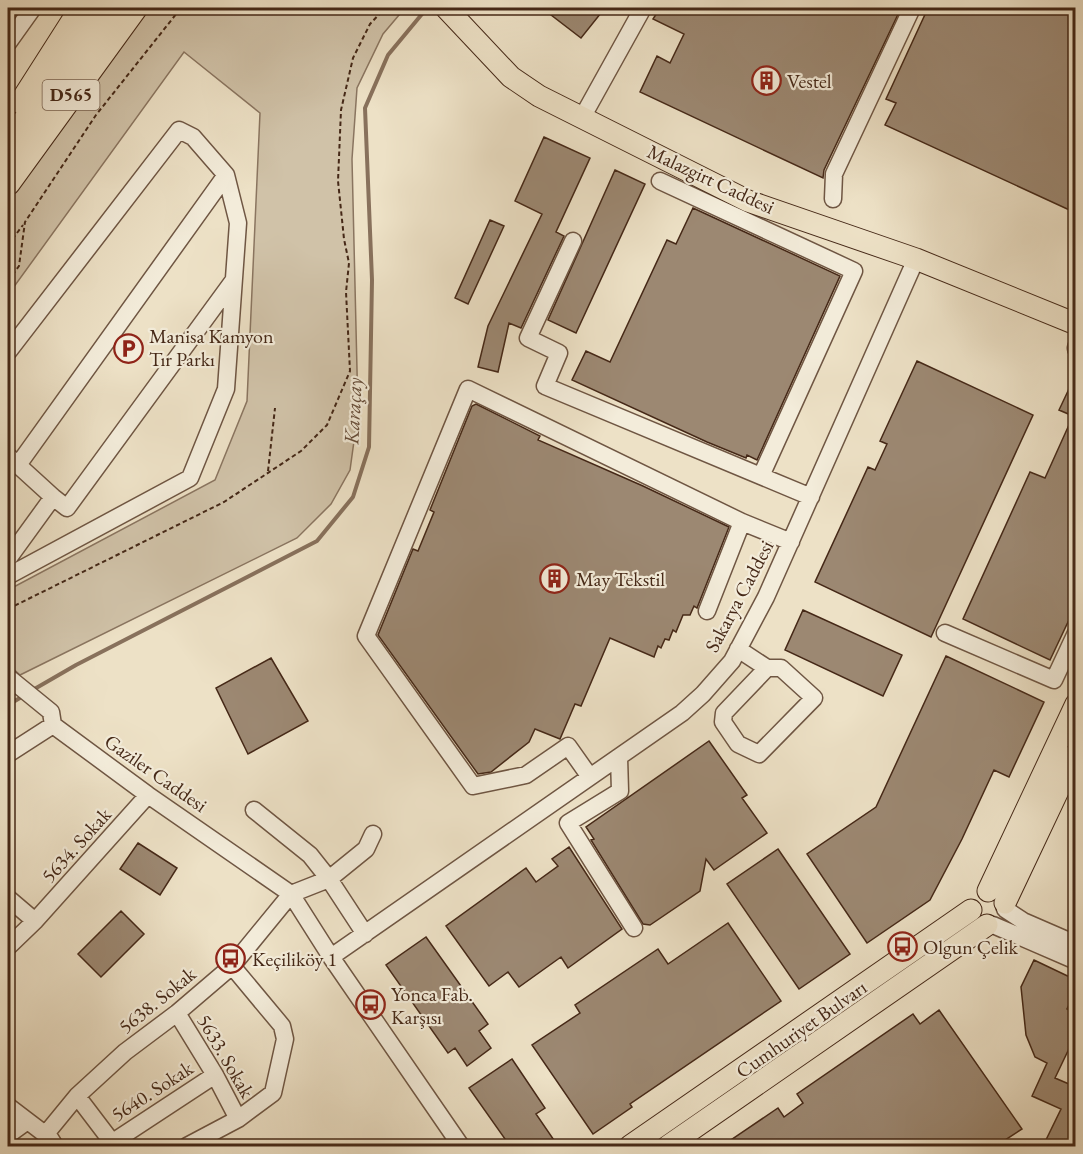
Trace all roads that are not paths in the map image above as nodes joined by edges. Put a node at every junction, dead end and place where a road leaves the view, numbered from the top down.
1 (33, 8) edge
2 (82, 8) edge
3 (108, 8) edge
4 (135, 8) edge
5 (446, 8) edge
6 (643, 8) edge
7 (912, 8) edge
8 (8, 43) edge
9 (583, 116) junction
10 (8, 125) edge
11 (8, 144) edge
12 (226, 175) junction
13 (660, 181) dead end
14 (8, 183) edge
15 (833, 199) dead end
16 (573, 241) dead end
17 (916, 259) junction
18 (233, 281) junction
19 (1076, 324) edge
20 (8, 352) edge
21 (13, 461) edge
22 (761, 476) junction
23 (53, 496) junction
24 (811, 497) junction
25 (742, 522) junction
26 (791, 542) junction
27 (8, 559) edge
28 (8, 576) edge
29 (707, 610) dead end
30 (945, 633) dead end
31 (1076, 633) edge
32 (738, 649) junction
33 (767, 668) junction
34 (8, 677) edge
35 (1076, 704) edge
36 (52, 719) junction
37 (8, 754) edge
38 (1075, 756) edge
39 (619, 757) junction
40 (590, 777) junction
41 (148, 795) junction
42 (255, 810) dead end
43 (373, 834) dead end
44 (329, 879) junction
45 (291, 894) junction
46 (8, 898) edge
47 (996, 911) junction
48 (36, 921) junction
49 (634, 928) dead end
50 (365, 934) junction
51 (1076, 944) edge
52 (8, 947) edge
53 (331, 957) junction
54 (1076, 961) edge
55 (232, 966) junction
56 (177, 1013) junction
57 (215, 1075) junction
58 (77, 1096) junction
59 (8, 1106) edge
60 (238, 1119) junction
61 (26, 1122) junction
62 (8, 1135) edge
63 (214, 1140) edge
64 (48, 1142) edge
65 (114, 1144) edge
66 (187, 1146) edge
67 (461, 1146) edge
68 (630, 1146) edge
69 (668, 1146) edge

1 - 8 street
2 - 10 highway
3 - 11 highway, D565
4 - 14 highway, D565
5 - 9 main road, Malazgirt Caddesi
6 - 9 street
7 - 15 street
9 - 17 main road, Malazgirt Caddesi
12 - 18 street
12 - 20 street
12 - 21 street
13 - 22 street
16 - 22 street
17 - 19 main road, Malazgirt Caddesi
17 - 24 street, Sakarya Caddesi
18 - 23 street
18 - 28 street
21 - 23 street
22 - 24 street
23 - 27 street
24 - 26 street, Sakarya Caddesi
25 - 26 street
25 - 29 street
25 - 40 street
26 - 32 street, Sakarya Caddesi
30 - 31 street
32 - 33 street
32 - 39 street, Sakarya Caddesi
33 - 33 street
34 - 36 street, Gaziler Caddesi
35 - 47 main road
36 - 37 street
36 - 41 street, Gaziler Caddesi
38 - 47 main road, Cumhuriyet Bulvarı
39 - 40 street, Sakarya Caddesi
39 - 49 street
40 - 50 street, Sakarya Caddesi
41 - 45 street, Gaziler Caddesi
41 - 48 street, 5634. Sokak
42 - 44 street
43 - 44 street
44 - 45 street
44 - 50 street
45 - 53 street
45 - 55 street, 5638. Sokak
46 - 48 street
47 - 51 street
47 - 54 street
47 - 68 main road, Cumhuriyet Bulvarı
47 - 69 main road, Cumhuriyet Bulvarı
48 - 52 street, 5634. Sokak
50 - 53 street, Sakarya Caddesi
53 - 67 street
55 - 56 street, 5638. Sokak
55 - 60 street
56 - 57 street, 5633. Sokak
56 - 58 street, 5638. Sokak
57 - 60 street, 5633. Sokak
57 - 65 street, 5640. Sokak
58 - 64 street, 5638. Sokak
58 - 65 street
59 - 61 street
60 - 63 street
61 - 62 street
61 - 64 street
63 - 66 street

